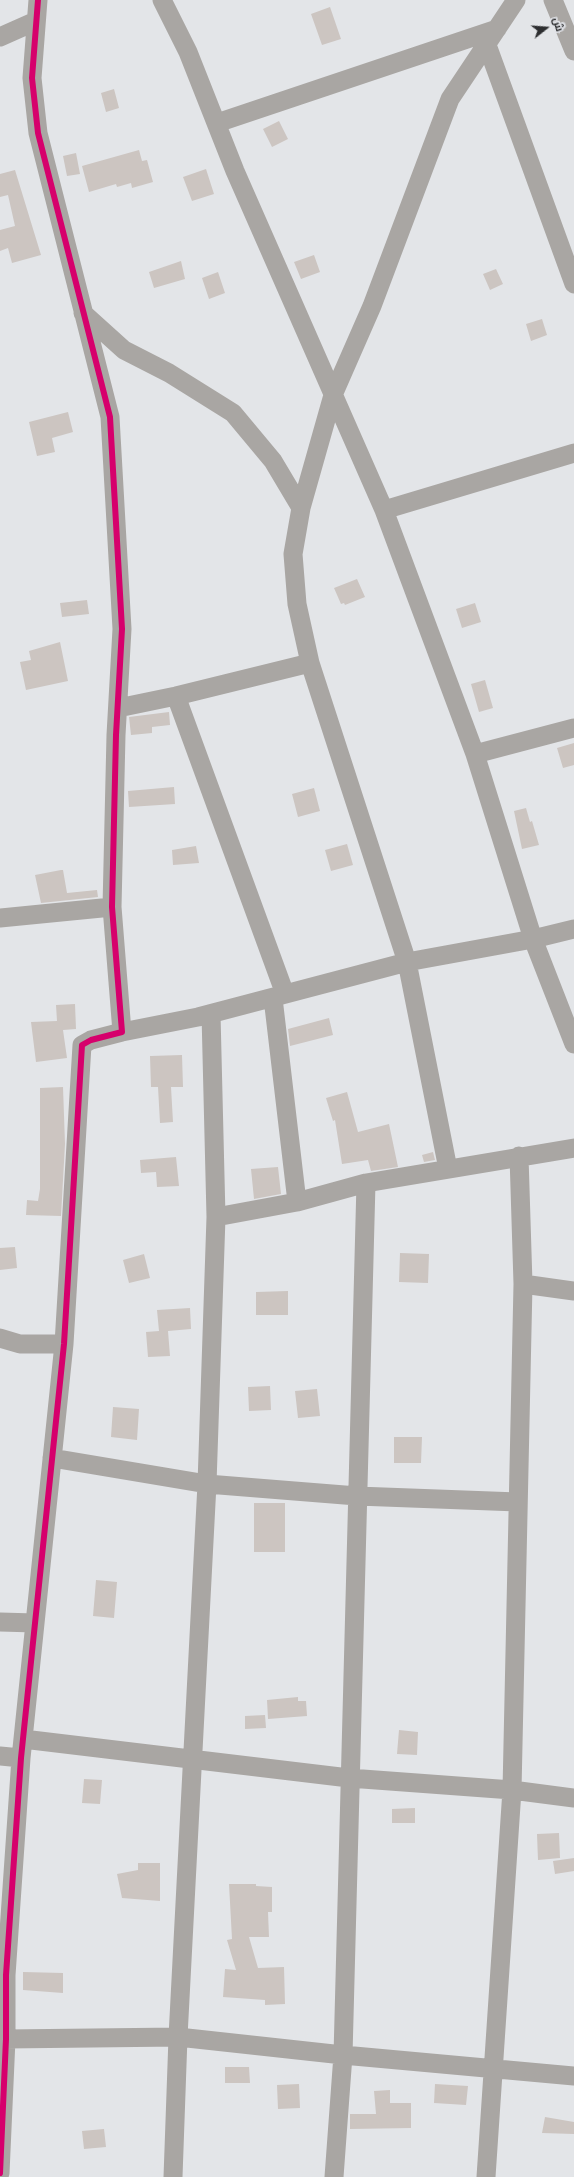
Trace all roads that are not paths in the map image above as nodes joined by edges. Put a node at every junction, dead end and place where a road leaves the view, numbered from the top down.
1 (38, 0) edge
2 (162, 0) edge
3 (516, 0) edge
4 (553, 0) edge
5 (36, 21) junction
6 (497, 30) junction
7 (0, 37) edge
8 (486, 45) junction
9 (574, 51) edge
10 (216, 123) junction
11 (574, 284) edge
12 (84, 313) junction
13 (333, 395) junction
14 (574, 453) edge
15 (301, 508) junction
16 (384, 510) junction
17 (310, 663) junction
18 (176, 696) junction
19 (118, 708) junction
20 (574, 728) edge
21 (475, 754) junction
22 (112, 907) junction
23 (0, 918) edge
24 (574, 929) edge
25 (533, 939) junction
26 (407, 962) junction
27 (279, 996) junction
28 (211, 1014) junction
29 (122, 1032) junction
30 (574, 1044) edge
31 (574, 1148) edge
32 (519, 1156) junction
33 (448, 1169) junction
34 (366, 1183) junction
35 (297, 1202) junction
36 (216, 1216) junction
37 (523, 1284) junction
38 (574, 1291) edge
39 (0, 1338) edge
40 (64, 1344) junction
41 (52, 1458) junction
42 (207, 1484) junction
43 (357, 1496) junction
44 (518, 1502) junction
45 (0, 1622) edge
46 (35, 1624) junction
47 (23, 1739) junction
48 (0, 1756) edge
49 (21, 1758) junction
50 (192, 1759) junction
51 (350, 1778) junction
52 (512, 1790) junction
53 (574, 1798) edge
54 (3, 1975) edge
55 (178, 2037) junction
56 (6, 2039) junction
57 (343, 2055) junction
58 (493, 2069) junction
59 (574, 2076) edge
60 (1, 2120) edge
61 (0, 2173) edge
62 (173, 2177) edge
63 (334, 2177) edge
64 (486, 2177) edge

1 - 5 street
2 - 10 street
3 - 6 street
4 - 9 street
5 - 7 street
5 - 12 street
6 - 8 street
6 - 10 street
8 - 11 street
8 - 13 street
10 - 13 street
12 - 15 street
12 - 19 street
13 - 15 street
13 - 16 street
14 - 16 street
15 - 17 street
16 - 21 street
17 - 18 street
17 - 26 street
18 - 19 street
18 - 27 street
19 - 22 street
20 - 21 street
21 - 25 street
22 - 23 street
22 - 29 street
24 - 25 street
25 - 26 street
25 - 30 street
26 - 27 street
26 - 33 street
27 - 28 street
27 - 35 street
28 - 29 street
28 - 36 street
29 - 40 street
31 - 32 street
32 - 33 street
32 - 37 street
33 - 34 street
34 - 35 street
34 - 43 street
35 - 36 street
36 - 42 street
37 - 38 street
37 - 44 street
39 - 40 street
40 - 41 street
41 - 42 street
41 - 46 street
42 - 43 street
42 - 50 street
43 - 44 street
43 - 51 street
44 - 52 street
45 - 46 street
46 - 47 street
47 - 49 street
47 - 50 street
48 - 49 street
49 - 54 street
50 - 51 street
50 - 55 street
51 - 52 street
51 - 57 street
52 - 53 street
52 - 58 street
54 - 56 street
55 - 56 street
55 - 57 street
55 - 62 street
56 - 60 street
57 - 58 street
57 - 63 street
58 - 59 street
58 - 64 street
60 - 61 street

